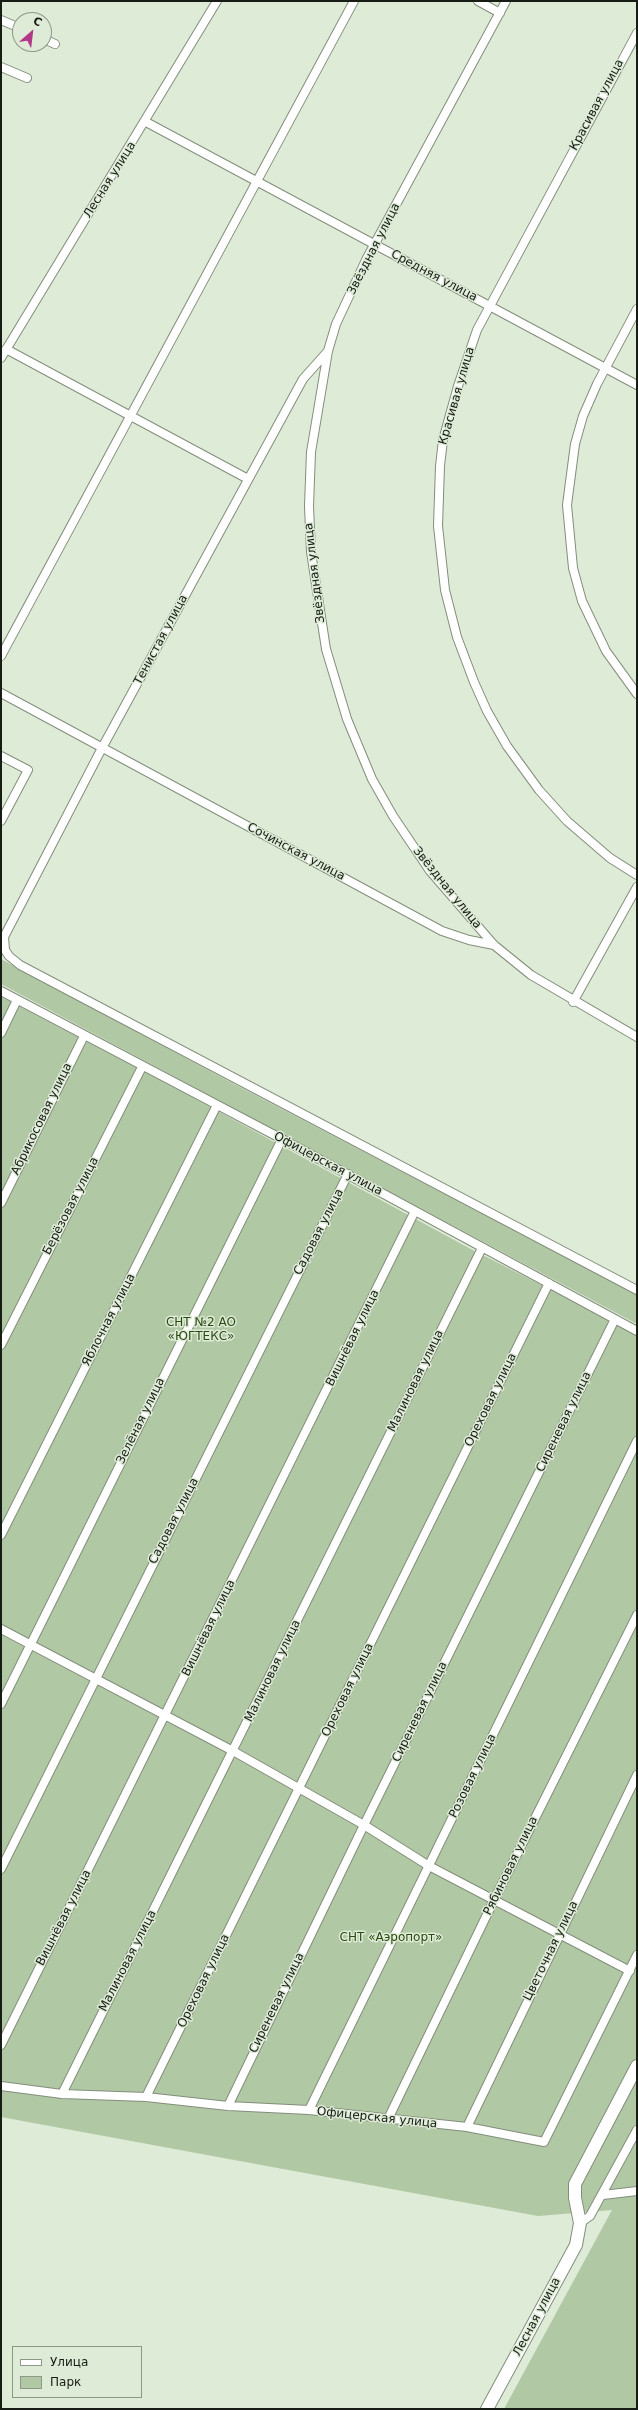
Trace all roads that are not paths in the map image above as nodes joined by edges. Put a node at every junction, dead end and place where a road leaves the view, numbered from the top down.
1 (217, 1) edge
2 (354, 1) edge
3 (478, 1) edge
4 (506, 1) edge
5 (500, 13) junction
6 (1, 20) edge
7 (12, 25) edge
8 (637, 33) edge
9 (52, 43) edge
10 (55, 44) dead end
11 (1, 67) edge
12 (26, 78) dead end
13 (146, 122) junction
14 (256, 181) junction
15 (375, 244) junction
16 (490, 306) junction
17 (637, 309) edge
18 (6, 349) junction
19 (328, 351) junction
20 (1, 358) edge
21 (606, 368) junction
22 (637, 385) edge
23 (130, 416) junction
24 (248, 480) junction
25 (1, 656) edge
26 (1, 693) edge
27 (637, 694) edge
28 (102, 748) junction
29 (1, 756) edge
30 (1, 821) edge
31 (637, 875) edge
32 (637, 887) edge
33 (494, 945) junction
34 (1, 991) edge
35 (17, 1000) junction
36 (573, 1002) junction
37 (1, 1033) edge
38 (84, 1036) junction
39 (637, 1037) edge
40 (142, 1067) junction
41 (217, 1105) junction
42 (282, 1139) junction
43 (348, 1174) junction
44 (1, 1203) edge
45 (416, 1211) junction
46 (482, 1248) junction
47 (549, 1283) junction
48 (637, 1290) edge
49 (615, 1319) junction
50 (637, 1331) edge
51 (1, 1345) edge
52 (637, 1441) edge
53 (1, 1535) edge
54 (637, 1615) edge
55 (1, 1629) edge
56 (30, 1646) junction
57 (96, 1678) junction
58 (1, 1704) edge
59 (166, 1715) junction
60 (234, 1751) junction
61 (637, 1775) edge
62 (300, 1789) junction
63 (364, 1825) junction
64 (429, 1866) junction
65 (1, 1869) edge
66 (495, 1898) junction
67 (559, 1936) junction
68 (637, 1955) edge
69 (630, 1971) junction
70 (1, 2045) edge
71 (637, 2066) edge
72 (1, 2086) edge
73 (62, 2094) junction
74 (146, 2097) junction
75 (228, 2106) junction
76 (309, 2110) junction
77 (388, 2119) junction
78 (467, 2127) junction
79 (637, 2130) edge
80 (637, 2191) edge
81 (603, 2195) junction
82 (580, 2223) junction
83 (487, 2409) edge

1 - 13 street, Лесная улица
2 - 14 street
3 - 5 street
4 - 5 street, Звёздная улица
5 - 15 street, Звёздная улица
6 - 7 street
8 - 16 street, Красивая улица
9 - 10 street
11 - 12 street
13 - 14 street, Средняя улица
13 - 18 street, Лесная улица
14 - 15 street, Средняя улица
14 - 23 street
15 - 16 street, Средняя улица
15 - 19 street, Звёздная улица
16 - 21 street, Средняя улица
16 - 31 street, Красивая улица
17 - 21 street
18 - 20 street, Лесная улица
18 - 23 street
19 - 24 street, Тенистая улица
19 - 33 street, Звёздная улица
21 - 22 street, Средняя улица
21 - 27 street
23 - 24 street
23 - 25 street
24 - 28 street, Тенистая улица
26 - 28 street, Сочинская улица
28 - 33 street, Сочинская улица
28 - 48 street, Тенистая улица
29 - 30 street
32 - 36 street
33 - 36 street, Звёздная улица
34 - 35 street, Офицерская улица
35 - 37 street
35 - 38 street, Офицерская улица
36 - 39 street, Звёздная улица
38 - 40 street, Офицерская улица
38 - 44 street, Абрикосовая улица
40 - 41 street, Офицерская улица
40 - 51 street, Берёзовая улица
41 - 42 street, Офицерская улица
41 - 53 street, Яблочная улица
42 - 43 street, Офицерская улица
42 - 56 street, Зелёная улица
43 - 45 street, Офицерская улица
43 - 57 street, Садовая улица
45 - 46 street, Офицерская улица
45 - 59 street, Вишнёвая улица
46 - 47 street, Офицерская улица
46 - 60 street, Малиновая улица
47 - 49 street, Офицерская улица
47 - 62 street, Ореховая улица
49 - 50 street, Офицерская улица
49 - 63 street, Сиреневая улица
52 - 64 street, Розовая улица
54 - 66 street, Рябиновая улица
55 - 56 street
56 - 57 street
56 - 58 street, Зелёная улица
57 - 59 street
57 - 65 street, Садовая улица
59 - 60 street
59 - 70 street, Вишнёвая улица
60 - 62 street
60 - 73 street, Малиновая улица
61 - 67 street, Цветочная улица
62 - 63 street
62 - 74 street, Ореховая улица
63 - 64 street
63 - 75 street, Сиреневая улица
64 - 66 street
64 - 76 street, Розовая улица
66 - 67 street
66 - 77 street, Рябиновая улица
67 - 69 street
67 - 78 street, Цветочная улица
68 - 69 street, Офицерская улица
69 - 78 street, Офицерская улица
71 - 82 street, Лесная улица
72 - 73 street, Офицерская улица
73 - 74 street, Офицерская улица
74 - 75 street, Офицерская улица
75 - 76 street, Офицерская улица
76 - 77 street, Офицерская улица
77 - 78 street, Офицерская улица
79 - 81 street
80 - 81 street
81 - 82 street
82 - 83 street, Лесная улица

